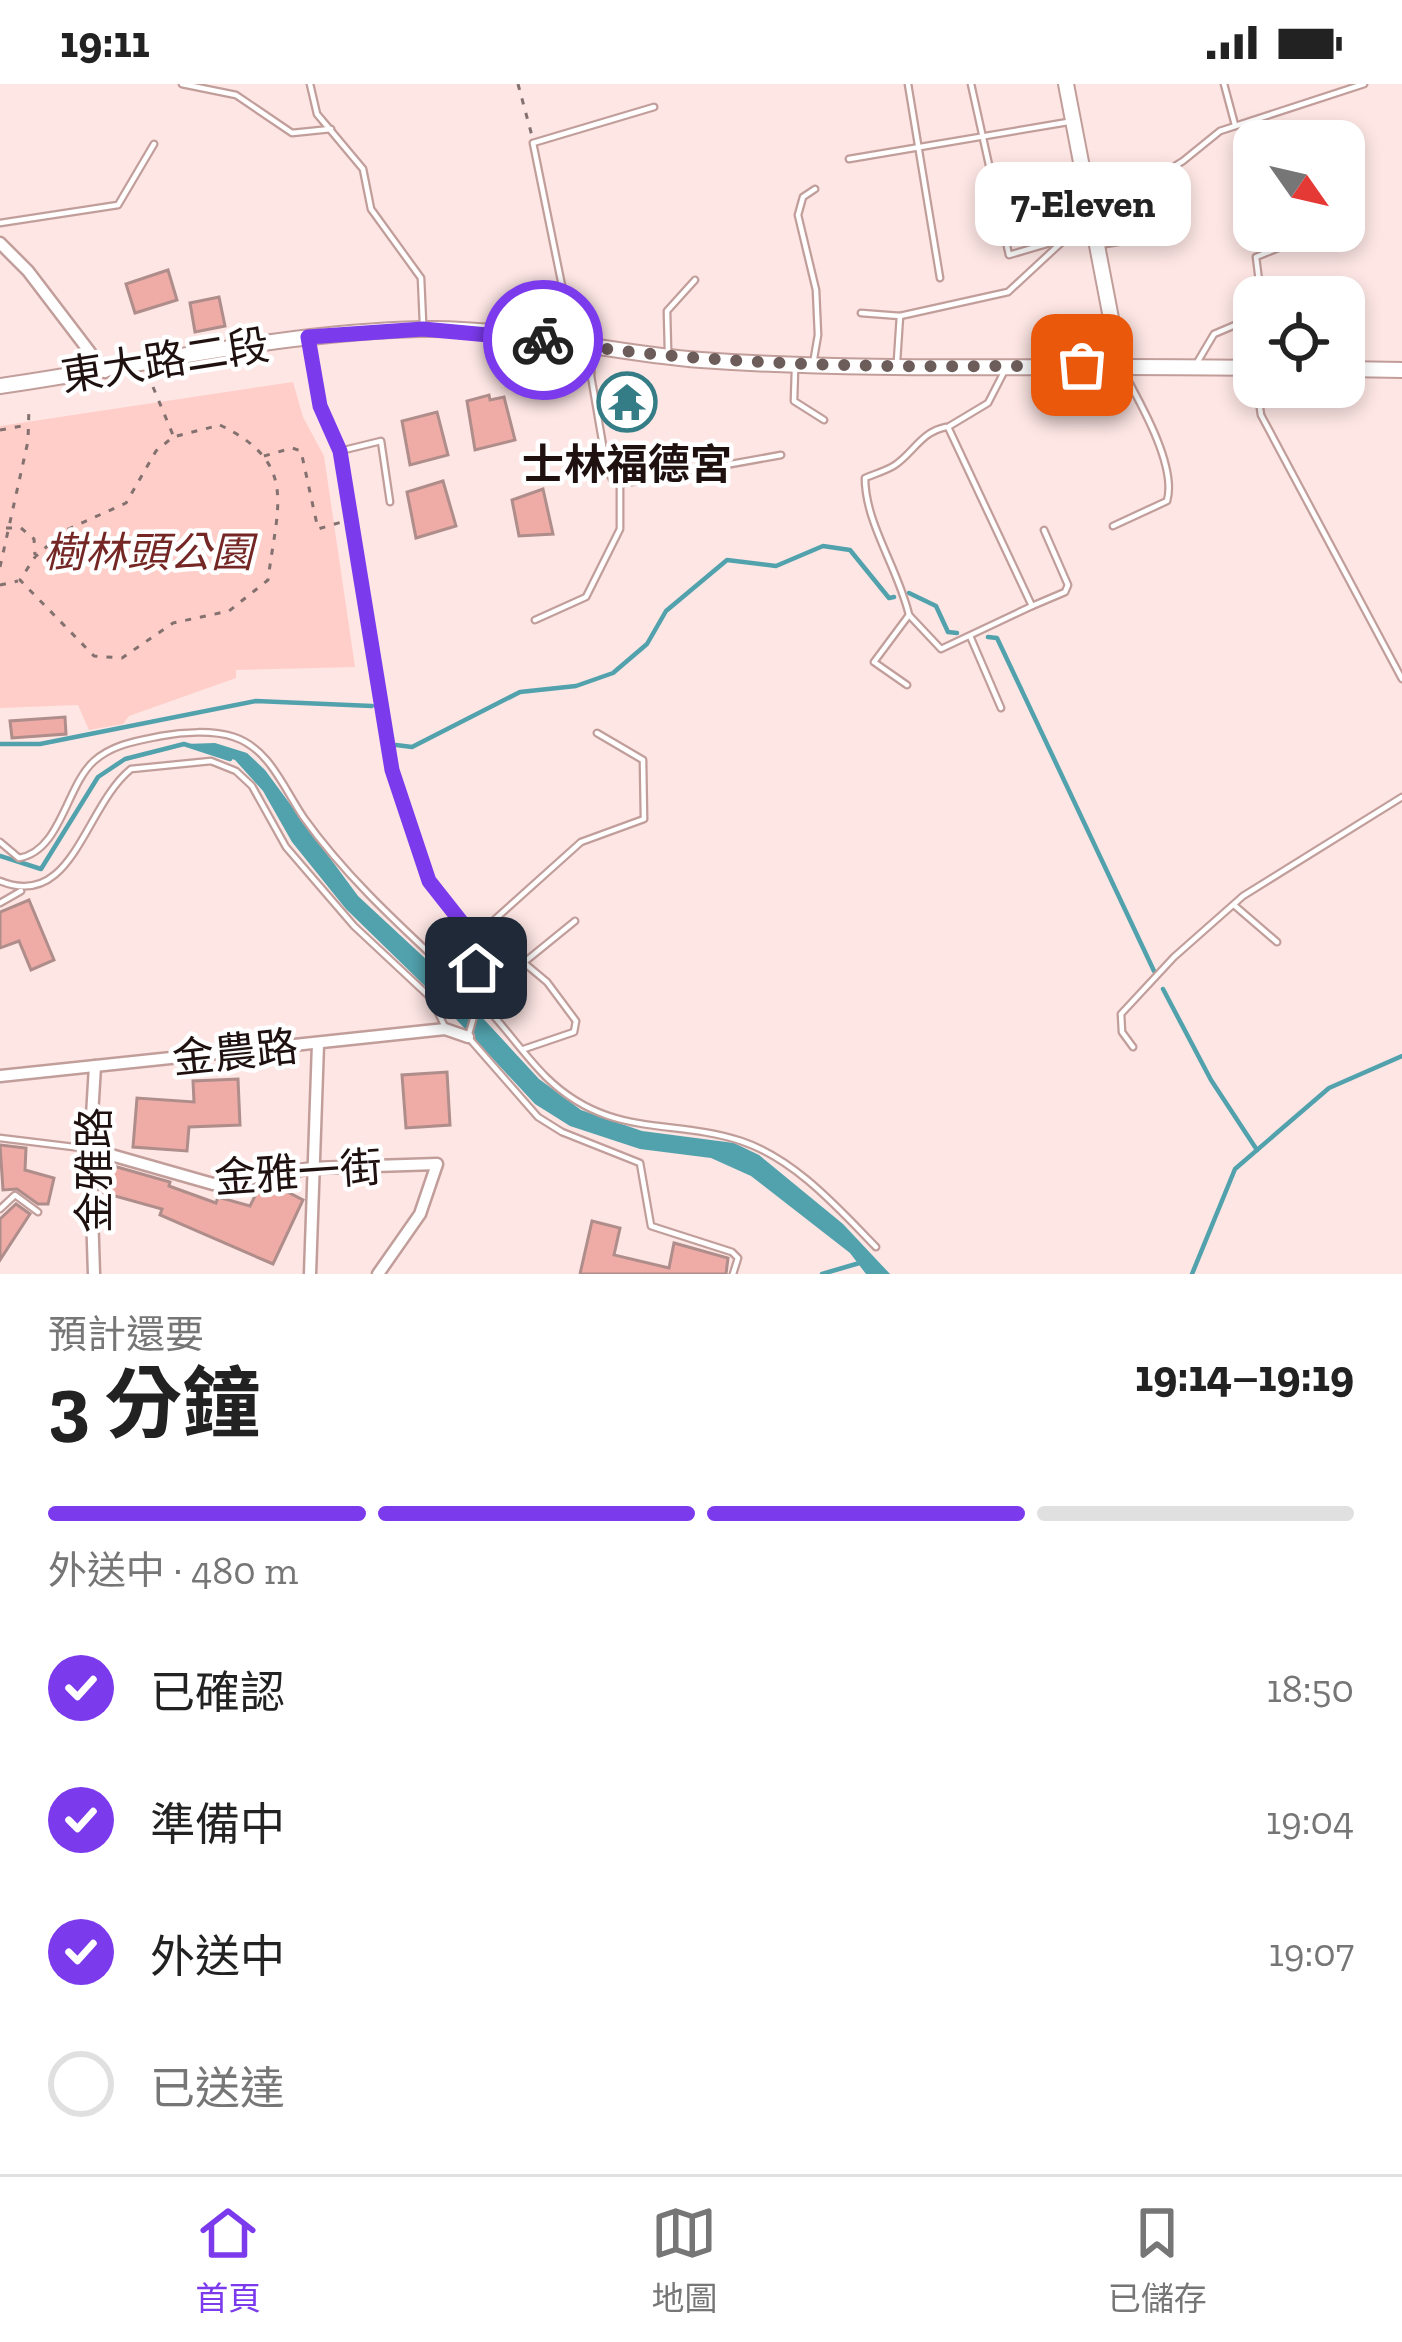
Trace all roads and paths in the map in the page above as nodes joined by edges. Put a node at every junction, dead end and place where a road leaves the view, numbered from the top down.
1 (182, 84) edge
2 (310, 84) edge
3 (518, 84) edge
4 (908, 84) edge
5 (971, 84) edge
6 (1066, 84) edge
7 (1224, 84) edge
8 (1364, 84) edge
9 (654, 107) dead end
10 (1234, 120) edge
11 (1251, 120) edge
12 (1074, 121) junction
13 (1233, 127) edge
14 (331, 129) junction
15 (532, 137) dead end
16 (983, 137) junction
17 (154, 144) dead end
18 (920, 148) junction
19 (849, 159) dead end
20 (815, 189) dead end
21 (0, 223) edge
22 (1096, 231) junction
23 (1165, 234) dead end
24 (1066, 238) junction
25 (0, 243) edge
26 (1266, 252) edge
27 (1258, 276) edge
28 (940, 278) dead end
29 (694, 280) dead end
30 (861, 313) dead end
31 (900, 316) junction
32 (1233, 326) edge
33 (423, 329) junction
34 (308, 337) junction
35 (575, 345) junction
36 (592, 348) junction
37 (669, 357) junction
38 (795, 363) junction
39 (813, 364) junction
40 (1120, 365) junction
41 (1197, 366) junction
42 (897, 367) junction
43 (1006, 367) junction
44 (1233, 367) edge
45 (1365, 369) edge
46 (1402, 370) edge
47 (105, 372) junction
48 (0, 386) edge
49 (153, 387) dead end
50 (29, 406) dead end
51 (1260, 408) edge
52 (824, 420) dead end
53 (29, 425) junction
54 (948, 427) junction
55 (0, 430) edge
56 (173, 437) junction
57 (340, 451) junction
58 (781, 455) dead end
59 (263, 456) junction
60 (620, 484) junction
61 (391, 502) dead end
62 (351, 519) junction
63 (1113, 526) dead end
64 (6, 528) junction
65 (1044, 530) dead end
66 (35, 557) junction
67 (0, 565) edge
68 (20, 580) junction
69 (0, 585) edge
70 (1032, 606) junction
71 (909, 615) junction
72 (535, 620) dead end
73 (970, 636) junction
74 (1402, 679) edge
75 (907, 685) dead end
76 (1000, 708) dead end
77 (597, 733) dead end
78 (1402, 797) edge
79 (0, 842) edge
80 (0, 881) edge
81 (22, 891) junction
82 (0, 903) edge
83 (1234, 905) junction
84 (575, 921) dead end
85 (474, 938) junction
86 (1277, 942) dead end
87 (523, 962) junction
88 (478, 999) junction
89 (445, 1029) junction
90 (468, 1037) junction
91 (318, 1044) junction
92 (1133, 1047) dead end
93 (522, 1050) junction
94 (95, 1066) junction
95 (0, 1076) edge
96 (0, 1138) edge
97 (90, 1149) junction
98 (313, 1168) junction
99 (0, 1209) edge
100 (38, 1212) dead end
101 (876, 1247) dead end
102 (94, 1274) edge
103 (310, 1274) edge
104 (377, 1274) edge
105 (734, 1274) edge

1 - 14 lane
2 - 14 lane
3 - 15 path
4 - 18 lane
5 - 16 lane
6 - 12 main road
7 - 10 lane
8 - 11 lane
9 - 35 lane
12 - 16 lane
12 - 22 main road
13 - 22 lane
14 - 33 lane
16 - 18 lane
16 - 24 lane
17 - 21 lane
18 - 19 lane
18 - 28 lane
20 - 39 lane
22 - 23 lane
22 - 24 lane
22 - 40 main road
24 - 31 lane
25 - 47 street
26 - 27 lane
29 - 37 lane
30 - 31 lane
31 - 42 lane
32 - 41 lane
33 - 34 main road, 東大路二段
33 - 35 main road, 東大路二段
34 - 47 main road, 東大路二段
34 - 57 lane
35 - 36 main road, 東大路二段
36 - 37 main road, 東大路二段
36 - 60 lane
37 - 38 main road, 東大路二段
38 - 39 main road, 東大路二段
38 - 52 lane
39 - 42 main road, 東大路二段
40 - 41 main road, 東大路二段
40 - 43 main road, 東大路二段
40 - 63 lane
41 - 44 main road, 東大路二段
42 - 43 main road, 東大路二段
43 - 54 lane
45 - 46 main road
47 - 48 main road, 東大路二段
49 - 56 path
50 - 53 path
51 - 74 lane
53 - 55 path
53 - 64 path
54 - 70 lane
54 - 71 lane
56 - 59 path
56 - 66 path
57 - 61 lane
57 - 62 lane
58 - 60 lane
59 - 62 path
59 - 68 path
60 - 72 lane
62 - 85 lane
64 - 66 path
64 - 67 path
65 - 70 lane
66 - 68 path
68 - 69 path
70 - 73 lane
71 - 73 lane
71 - 75 lane
73 - 76 lane
77 - 85 lane
78 - 83 lane
79 - 88 lane
80 - 81 lane
81 - 82 lane
81 - 89 lane
83 - 86 lane
83 - 92 lane
84 - 87 lane
85 - 88 lane
87 - 88 lane
87 - 93 lane
88 - 90 lane
88 - 93 lane
89 - 90 street, 金農路
89 - 91 street, 金農路
90 - 105 lane
91 - 94 street, 金農路
91 - 98 street
93 - 101 lane
94 - 95 street, 金農路
94 - 97 street, 金雅路
96 - 97 lane
97 - 98 street, 金雅一街
97 - 102 street, 金雅路
98 - 103 street
98 - 104 street, 金雅一街
99 - 100 lane

